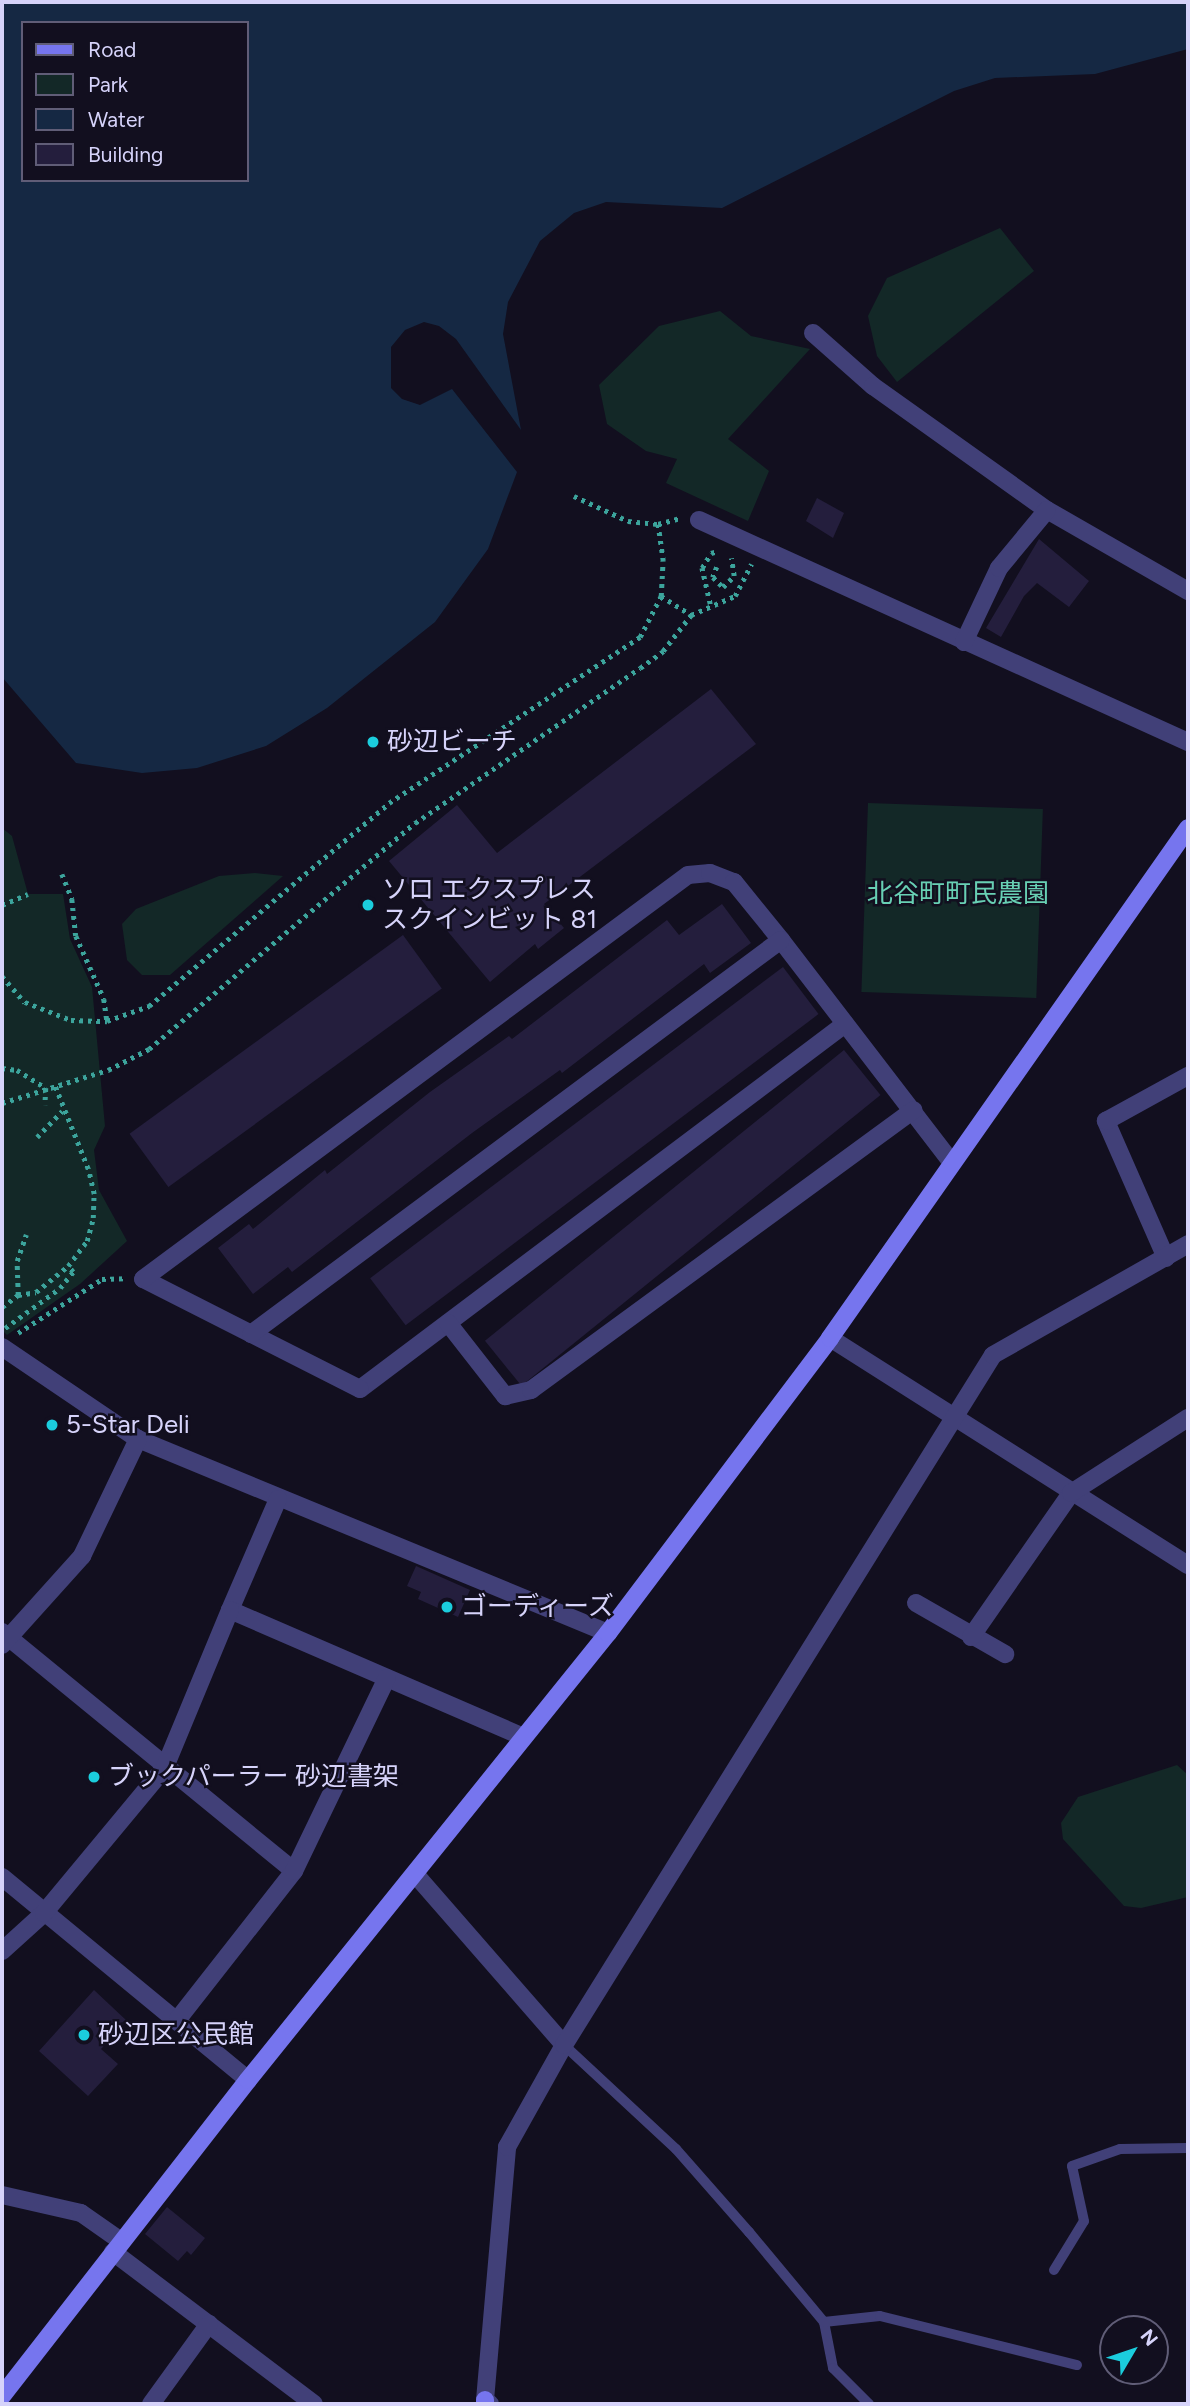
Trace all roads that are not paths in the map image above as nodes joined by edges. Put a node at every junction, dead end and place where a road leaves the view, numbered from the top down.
1 (813, 333) dead end
2 (1047, 510) junction
3 (699, 520) road end
4 (1188, 591) edge
5 (964, 642) junction
6 (1188, 742) edge
7 (1188, 830) edge
8 (781, 940) junction
9 (845, 1024) junction
10 (1188, 1076) edge
11 (913, 1110) junction
12 (952, 1163) junction
13 (1188, 1244) edge
14 (1166, 1258) junction
15 (449, 1323) junction
16 (251, 1334) junction
17 (830, 1338) junction
18 (7, 1342) edge
19 (1188, 1419) edge
20 (955, 1421) junction
21 (138, 1439) junction
22 (1071, 1493) junction
23 (278, 1499) junction
24 (1188, 1565) edge
25 (916, 1603) dead end
26 (230, 1610) junction
27 (608, 1633) junction
28 (971, 1637) junction
29 (4, 1638) edge
30 (1005, 1654) dead end
31 (387, 1678) junction
32 (523, 1737) junction
33 (165, 1767) junction
34 (294, 1871) junction
35 (415, 1874) junction
36 (2, 1877) edge
37 (44, 1913) junction
38 (2, 1951) edge
39 (178, 2020) junction
40 (564, 2045) junction
41 (248, 2080) junction
42 (1188, 2148) edge
43 (2, 2195) edge
44 (117, 2246) junction
45 (1054, 2270) dead end
46 (824, 2322) junction
47 (209, 2324) junction
48 (1077, 2365) dead end
49 (2, 2396) edge
50 (486, 2403) edge
51 (151, 2404) edge
52 (314, 2404) edge
53 (869, 2404) edge

1 - 2 street
2 - 4 street
2 - 5 street
3 - 5 street
5 - 6 street
7 - 12 street
8 - 9 street
8 - 16 street
8 - 16 street
9 - 11 street
9 - 15 street
10 - 14 street
11 - 12 street
11 - 15 street
12 - 17 street
13 - 14 street
14 - 20 street
15 - 16 street
17 - 20 street
17 - 27 street
18 - 21 street
19 - 22 street
20 - 22 street
20 - 40 street
21 - 23 street
21 - 29 street
22 - 24 street
22 - 28 street
23 - 26 street
23 - 27 street
25 - 28 street
26 - 31 street
26 - 33 street
27 - 32 street
28 - 30 street
29 - 33 street
31 - 32 street
31 - 34 street
32 - 35 street
33 - 34 street
33 - 37 street
34 - 39 street
35 - 40 street
35 - 41 street
36 - 37 street
37 - 38 street
37 - 39 street
39 - 41 street
40 - 46 lane
40 - 50 street
41 - 44 street
42 - 45 lane
43 - 44 street
44 - 47 street
44 - 49 street
46 - 48 lane
46 - 53 lane
47 - 51 street
47 - 52 street

